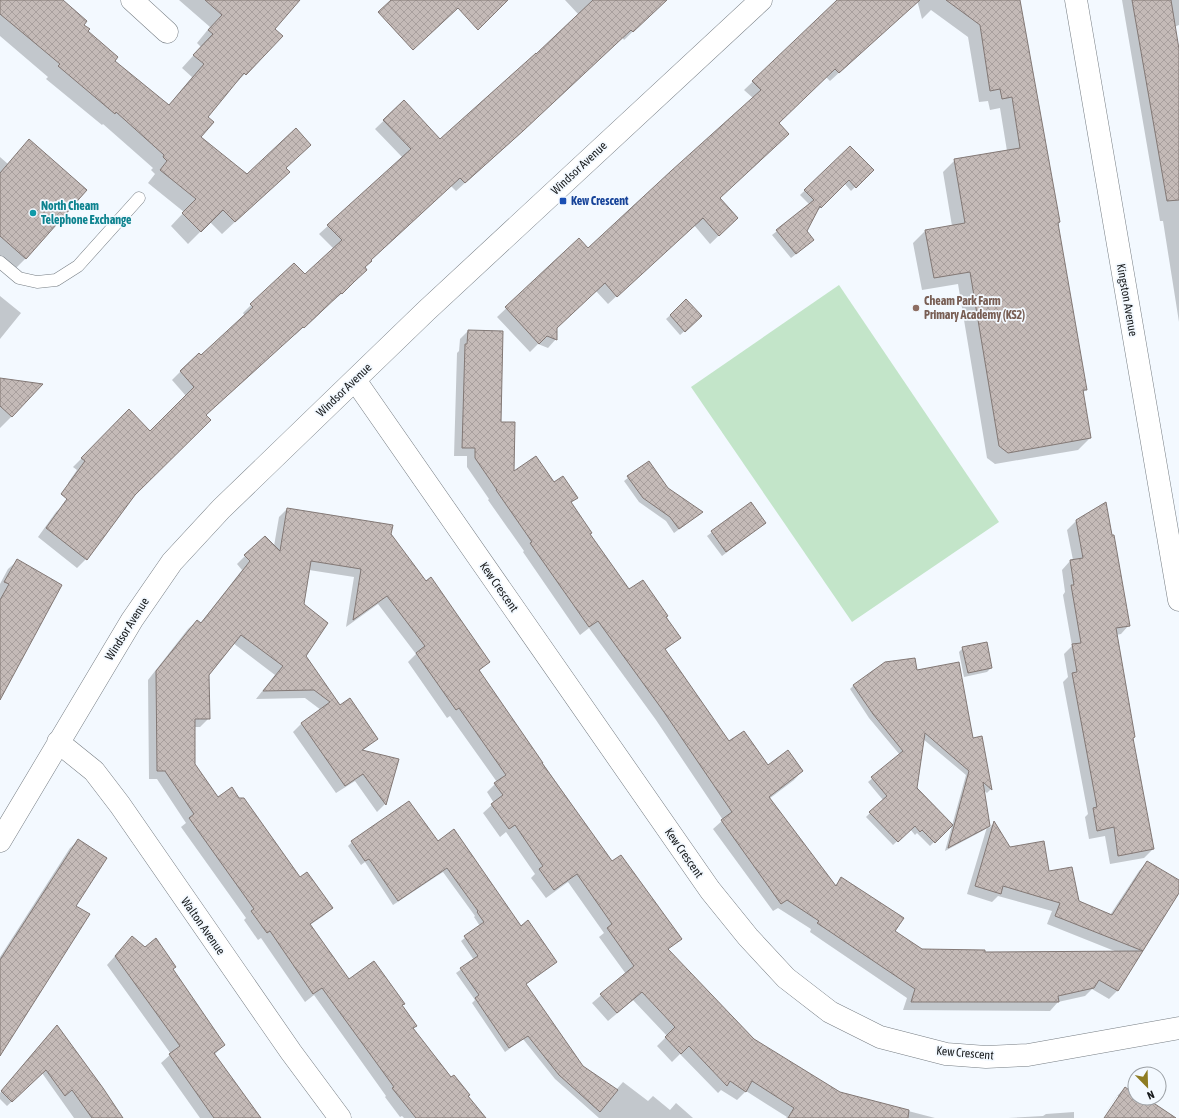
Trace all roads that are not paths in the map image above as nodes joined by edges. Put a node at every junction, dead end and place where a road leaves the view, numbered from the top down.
1 (132, 0) edge
2 (761, 0) edge
3 (1076, 0) edge
4 (167, 32) dead end
5 (139, 198) dead end
6 (0, 262) edge
7 (355, 380) junction
8 (1179, 600) edge
9 (58, 742) junction
10 (0, 841) edge
11 (1179, 1028) edge
12 (340, 1118) edge

1 - 4 street
2 - 7 street, Windsor Avenue
3 - 8 street, Kingston Avenue
5 - 6 lane
7 - 9 street, Windsor Avenue
7 - 11 street, Kew Crescent
9 - 10 street, Windsor Avenue
9 - 12 street, Walton Avenue

